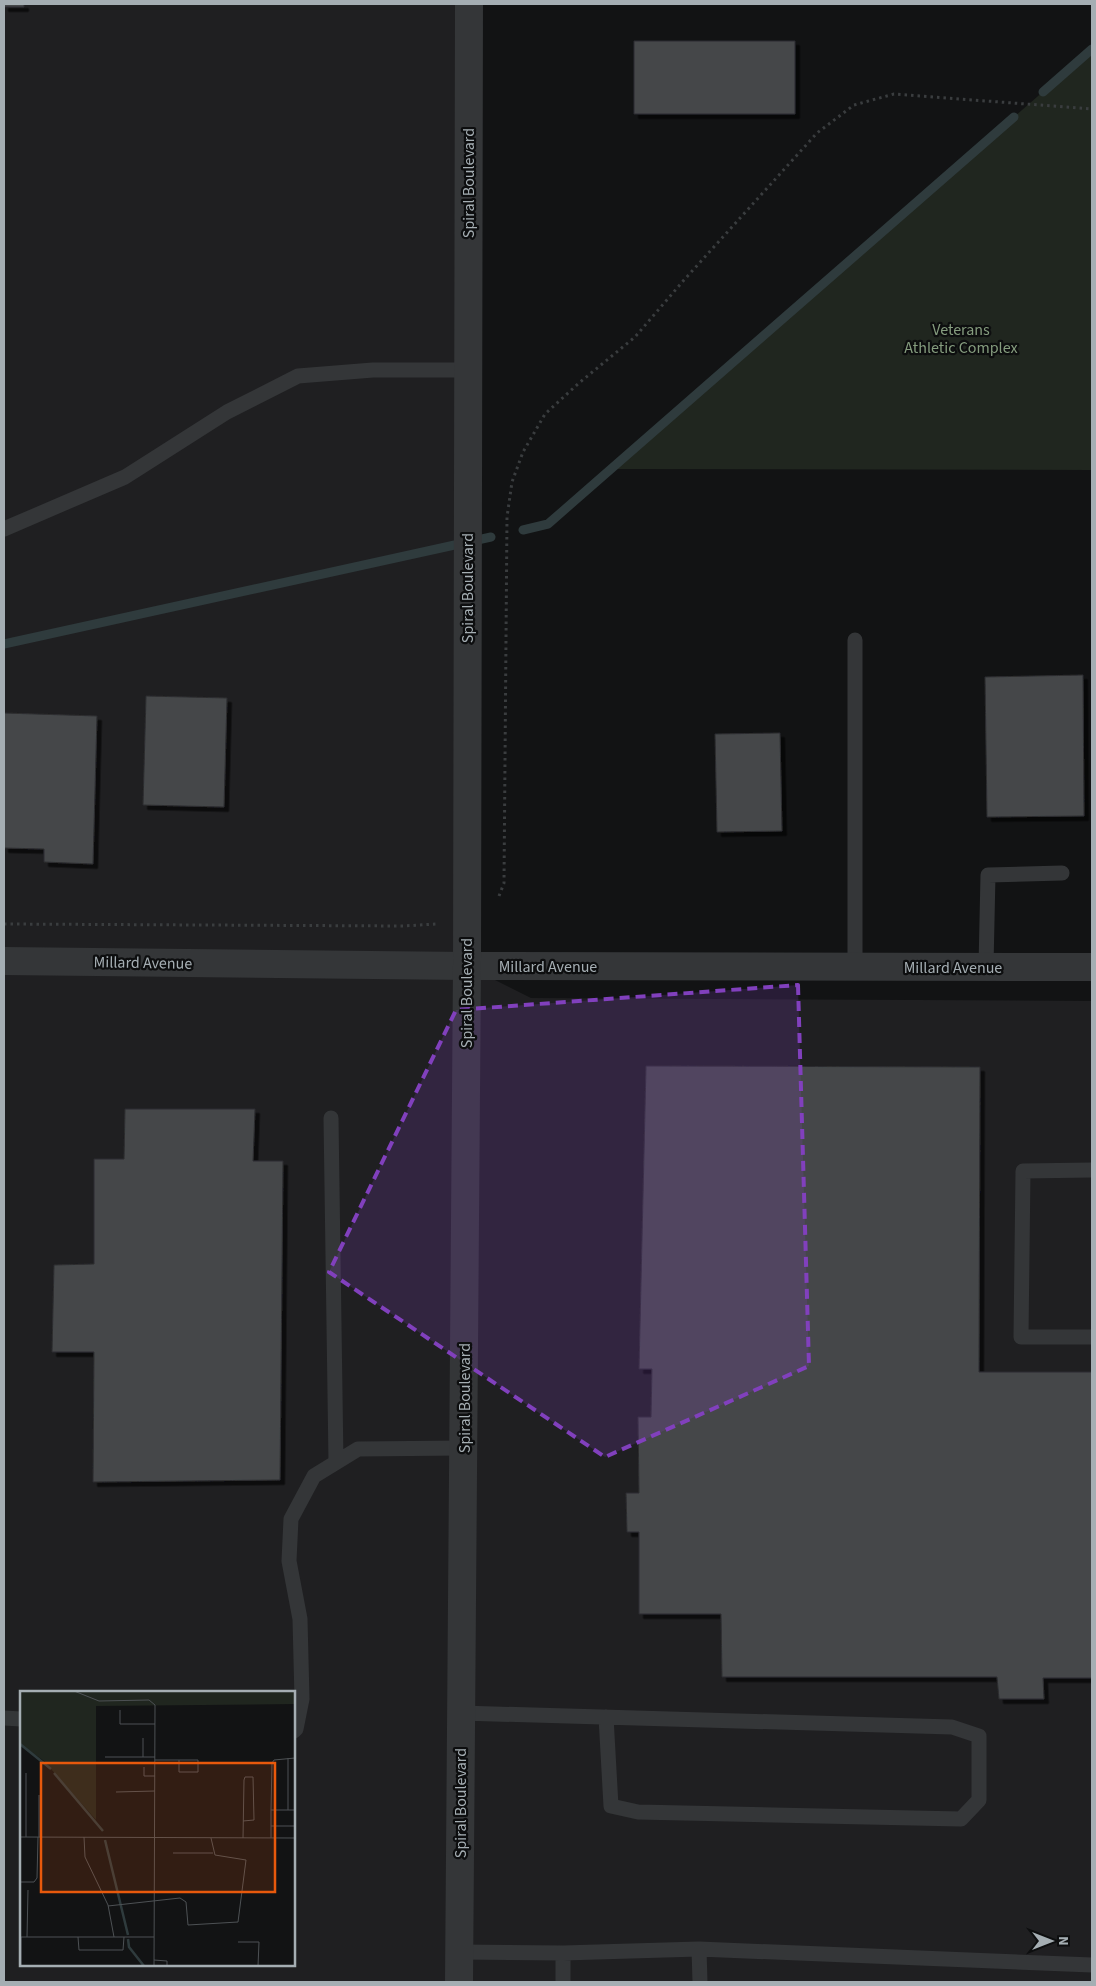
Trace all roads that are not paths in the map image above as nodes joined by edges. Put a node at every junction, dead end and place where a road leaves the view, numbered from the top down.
1 (469, 4) edge
2 (468, 370) junction
3 (4, 529) edge
4 (855, 640) dead end
5 (1062, 873) dead end
6 (4, 961) edge
7 (467, 966) junction
8 (855, 966) junction
9 (986, 966) junction
10 (1092, 967) edge
11 (331, 1118) dead end
12 (1092, 1170) edge
13 (1092, 1336) edge
14 (463, 1448) junction
15 (336, 1462) junction
16 (461, 1713) junction
17 (606, 1717) junction
18 (4, 1718) edge
19 (20, 1719) edge
20 (295, 1730) edge
21 (699, 1949) junction
22 (459, 1952) junction
23 (563, 1953) junction
24 (1092, 1965) edge
25 (459, 1982) edge
26 (563, 1982) edge
27 (700, 1982) edge

1 - 2 street, Spiral Boulevard
2 - 3 lane
2 - 7 street, Spiral Boulevard
4 - 8 lane
5 - 9 lane
6 - 7 street, Millard Avenue
7 - 8 street, Millard Avenue
7 - 14 street, Spiral Boulevard
8 - 9 street, Millard Avenue
9 - 10 street, Millard Avenue
11 - 15 lane
12 - 13 lane
14 - 15 lane
14 - 16 street, Spiral Boulevard
15 - 20 lane
16 - 17 lane
16 - 22 street, Spiral Boulevard
17 - 17 lane
18 - 19 lane
21 - 23 lane
21 - 24 lane
21 - 27 lane
22 - 23 lane
22 - 25 street, Spiral Boulevard
23 - 26 lane

